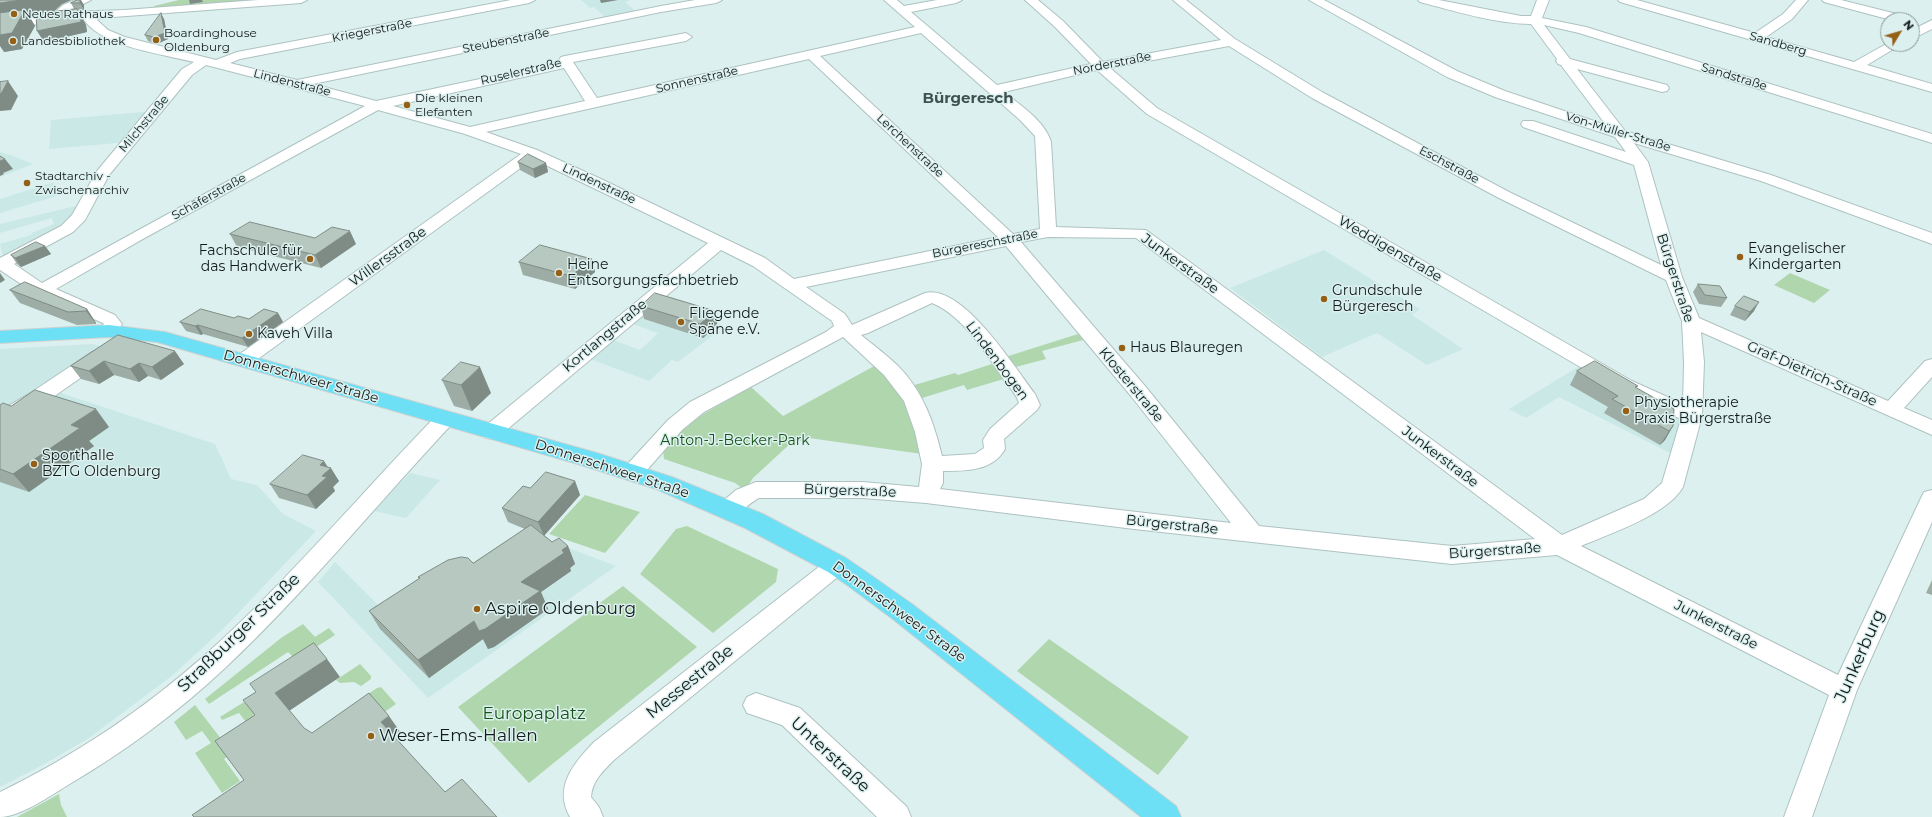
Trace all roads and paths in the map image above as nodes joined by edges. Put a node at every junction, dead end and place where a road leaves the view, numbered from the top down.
1 (83, 0) edge
2 (166, 0) edge
3 (301, 0) edge
4 (529, 0) edge
5 (716, 0) edge
6 (890, 0) edge
7 (956, 0) edge
8 (1031, 0) edge
9 (1179, 0) edge
10 (1315, 0) edge
11 (1424, 0) edge
12 (1543, 0) edge
13 (1624, 0) edge
14 (1664, 0) edge
15 (1802, 0) edge
16 (1828, 0) edge
17 (1651, 8) junction
18 (902, 10) junction
19 (1880, 14) edge
20 (96, 15) junction
21 (57, 17) junction
22 (1535, 20) junction
23 (1920, 23) edge
24 (0, 25) edge
25 (1930, 25) edge
26 (0, 29) edge
27 (924, 29) junction
28 (1920, 31) edge
29 (686, 37) dead end
30 (1756, 38) junction
31 (1231, 42) junction
32 (1881, 52) edge
33 (811, 54) junction
34 (1562, 61) junction
35 (209, 62) junction
36 (566, 64) junction
37 (1100, 66) junction
38 (1856, 66) junction
39 (295, 83) junction
40 (1662, 88) dead end
41 (1932, 88) edge
42 (994, 90) junction
43 (593, 103) junction
44 (376, 105) junction
45 (1528, 124) dead end
46 (470, 131) junction
47 (1620, 133) junction
48 (1932, 139) edge
49 (532, 152) junction
50 (1641, 162) junction
51 (1048, 232) junction
52 (1932, 238) edge
53 (1009, 239) junction
54 (720, 242) junction
55 (0, 264) edge
56 (1673, 277) junction
57 (793, 284) junction
58 (42, 290) junction
59 (1691, 321) junction
60 (846, 330) junction
61 (117, 331) junction
62 (0, 337) edge
63 (244, 360) junction
64 (1932, 365) edge
65 (1892, 408) junction
66 (1692, 416) junction
67 (445, 419) junction
68 (0, 420) edge
69 (1932, 428) edge
70 (491, 432) junction
71 (933, 464) junction
72 (632, 473) junction
73 (926, 494) junction
74 (1932, 498) edge
75 (729, 509) junction
76 (1252, 533) junction
77 (1560, 546) junction
78 (837, 565) junction
79 (1844, 690) junction
80 (756, 705) dead end
81 (0, 807) edge
82 (1151, 813) edge
83 (589, 817) edge
84 (897, 817) edge
85 (1798, 817) edge

1 - 21 street
2 - 20 street
3 - 20 street
4 - 35 street, Kriegerstraße
5 - 39 street, Steubenstraße
6 - 18 street, Bürgereschstraße
7 - 18 street
8 - 37 street, Weddigenstraße
9 - 31 street, Eschstraße
10 - 47 street, Von-Müller-Straße
11 - 22 street, Sandstraße
12 - 22 street
13 - 17 street, Sandberg
14 - 17 street
15 - 30 street
16 - 19 street
17 - 30 street, Sandberg
18 - 27 street, Bürgereschstraße
20 - 21 street
20 - 26 street
20 - 35 street, Lindenstraße
21 - 24 street
22 - 34 street, Bürgerstraße
22 - 48 street, Sandstraße
23 - 25 street
25 - 28 street
27 - 33 street, Sonnenstraße
27 - 42 street, Bürgereschstraße
29 - 36 street, Ruselerstraße
30 - 38 street, Sandberg
31 - 37 street, Norderstraße
31 - 56 street, Eschstraße
32 - 38 street
33 - 43 street, Sonnenstraße
33 - 53 street, Lerchenstraße
34 - 40 street
34 - 47 street, Bürgerstraße
35 - 39 street, Lindenstraße
35 - 55 street, Milchstraße
36 - 43 street
36 - 44 street, Ruselerstraße
37 - 42 street, Norderstraße
37 - 66 street, Weddigenstraße
38 - 41 street, Sandberg
39 - 44 street, Lindenstraße
42 - 51 street, Bürgereschstraße
43 - 46 street, Sonnenstraße
44 - 46 street, Lindenstraße
44 - 58 street, Schäferstraße
45 - 50 street
46 - 49 street, Lindenstraße
47 - 50 street, Bürgerstraße
47 - 52 street, Von-Müller-Straße
49 - 54 street, Lindenstraße
49 - 63 street, Willersstraße
50 - 56 street, Bürgerstraße
51 - 53 street, Bürgereschstraße
51 - 77 street, Junkerstraße
53 - 57 street, Bürgereschstraße
53 - 76 street, Klosterstraße
54 - 57 street, Lindenstraße
54 - 70 street, Kortlangstraße
55 - 58 street
56 - 59 street, Bürgerstraße
57 - 60 street, Lindenstraße
58 - 61 street
59 - 65 street, Graf-Dietrich-Straße
59 - 66 street, Bürgerstraße
60 - 71 street
60 - 71 street, Lindenbogen
60 - 72 street
61 - 62 main road, Donnerschweer Straße
61 - 63 main road, Donnerschweer Straße
61 - 68 street
63 - 67 main road, Donnerschweer Straße
64 - 65 street
65 - 69 street, Graf-Dietrich-Straße
66 - 77 street, Bürgerstraße
67 - 70 main road, Donnerschweer Straße
67 - 81 street, Straßburger Straße
70 - 72 main road, Donnerschweer Straße
71 - 73 street
72 - 75 main road, Donnerschweer Straße
73 - 75 street, Bürgerstraße
73 - 76 street, Bürgerstraße
74 - 79 street, Junkerburg
75 - 78 main road, Donnerschweer Straße
76 - 77 street, Bürgerstraße
77 - 79 street, Junkerstraße
78 - 82 main road, Donnerschweer Straße
78 - 83 street, Messestraße
79 - 85 street, Junkerburg
80 - 84 street, Unterstraße

